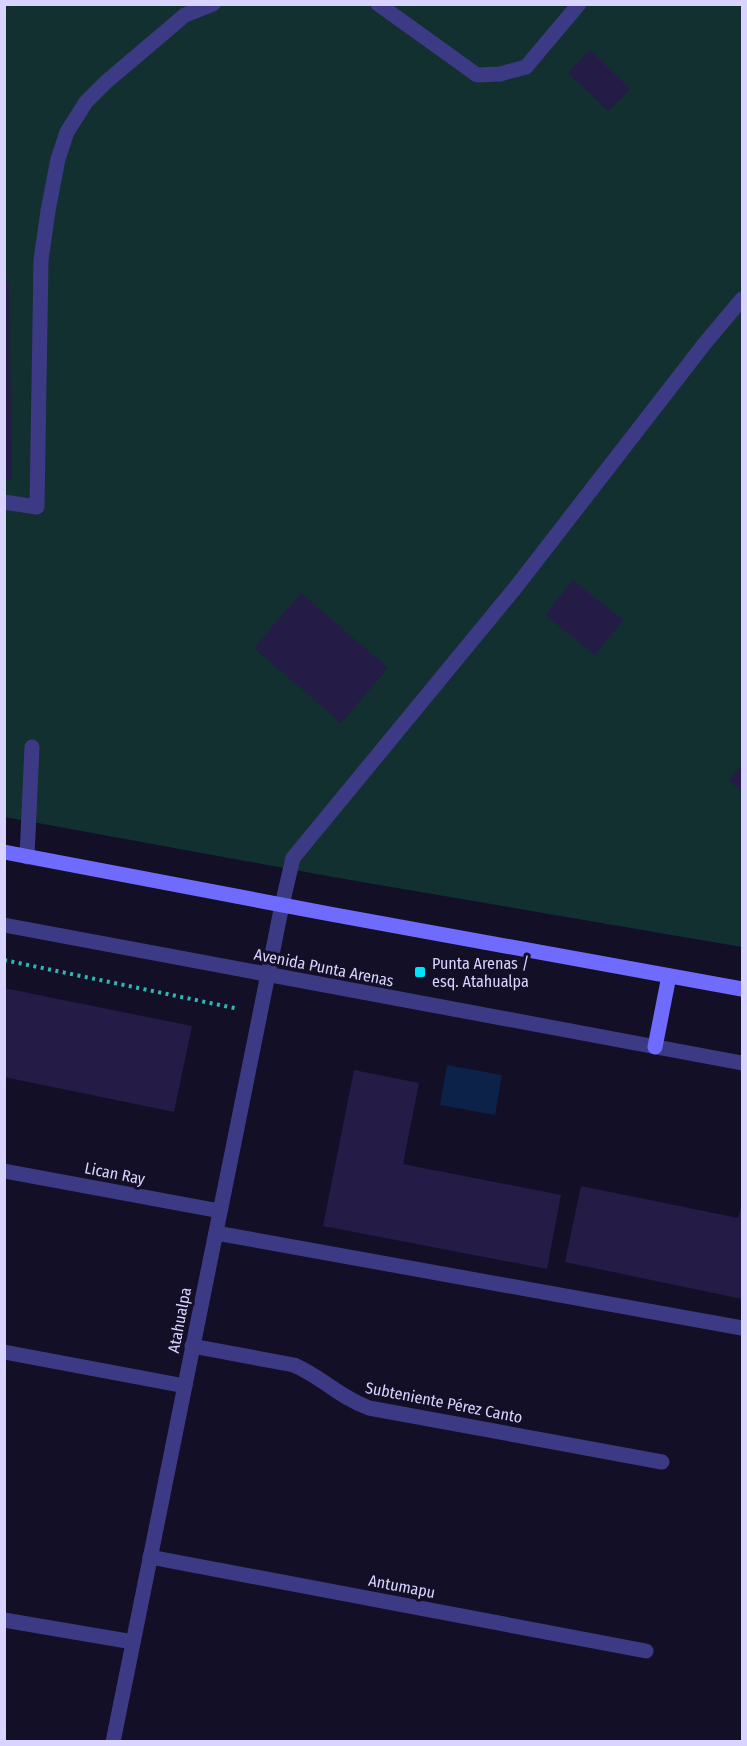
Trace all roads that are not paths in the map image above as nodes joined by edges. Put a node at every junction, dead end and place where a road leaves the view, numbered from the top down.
1 (213, 4) edge
2 (378, 4) edge
3 (579, 4) edge
4 (742, 299) edge
5 (4, 502) edge
6 (32, 747) dead end
7 (4, 852) edge
8 (27, 857) junction
9 (282, 905) junction
10 (4, 925) edge
11 (267, 974) junction
12 (669, 976) junction
13 (742, 989) edge
14 (655, 1047) junction
15 (742, 1063) edge
16 (4, 1171) edge
17 (220, 1211) junction
18 (216, 1233) junction
19 (742, 1328) edge
20 (192, 1346) junction
21 (4, 1352) edge
22 (184, 1386) junction
23 (662, 1462) dead end
24 (150, 1557) junction
25 (4, 1620) edge
26 (133, 1642) junction
27 (646, 1652) dead end
28 (113, 1742) edge

1 - 5 street
2 - 3 street
4 - 9 street, Atahualpa
6 - 8 street
7 - 8 main road
8 - 9 main road
9 - 11 street, Atahualpa
9 - 12 main road
10 - 11 street, Avenida Punta Arenas
11 - 14 street, Avenida Punta Arenas
11 - 17 street, Atahualpa
12 - 13 main road
12 - 14 main road
14 - 15 street, Avenida Punta Arenas
16 - 17 street, Lican Ray
17 - 18 street, Atahualpa
18 - 19 street
18 - 20 street, Atahualpa
20 - 22 street, Atahualpa
20 - 23 street, Subteniente Pérez Canto
21 - 22 street
22 - 24 street, Atahualpa
24 - 26 street, Atahualpa
24 - 27 street, Antumapu
25 - 26 street
26 - 28 street, Atahualpa

